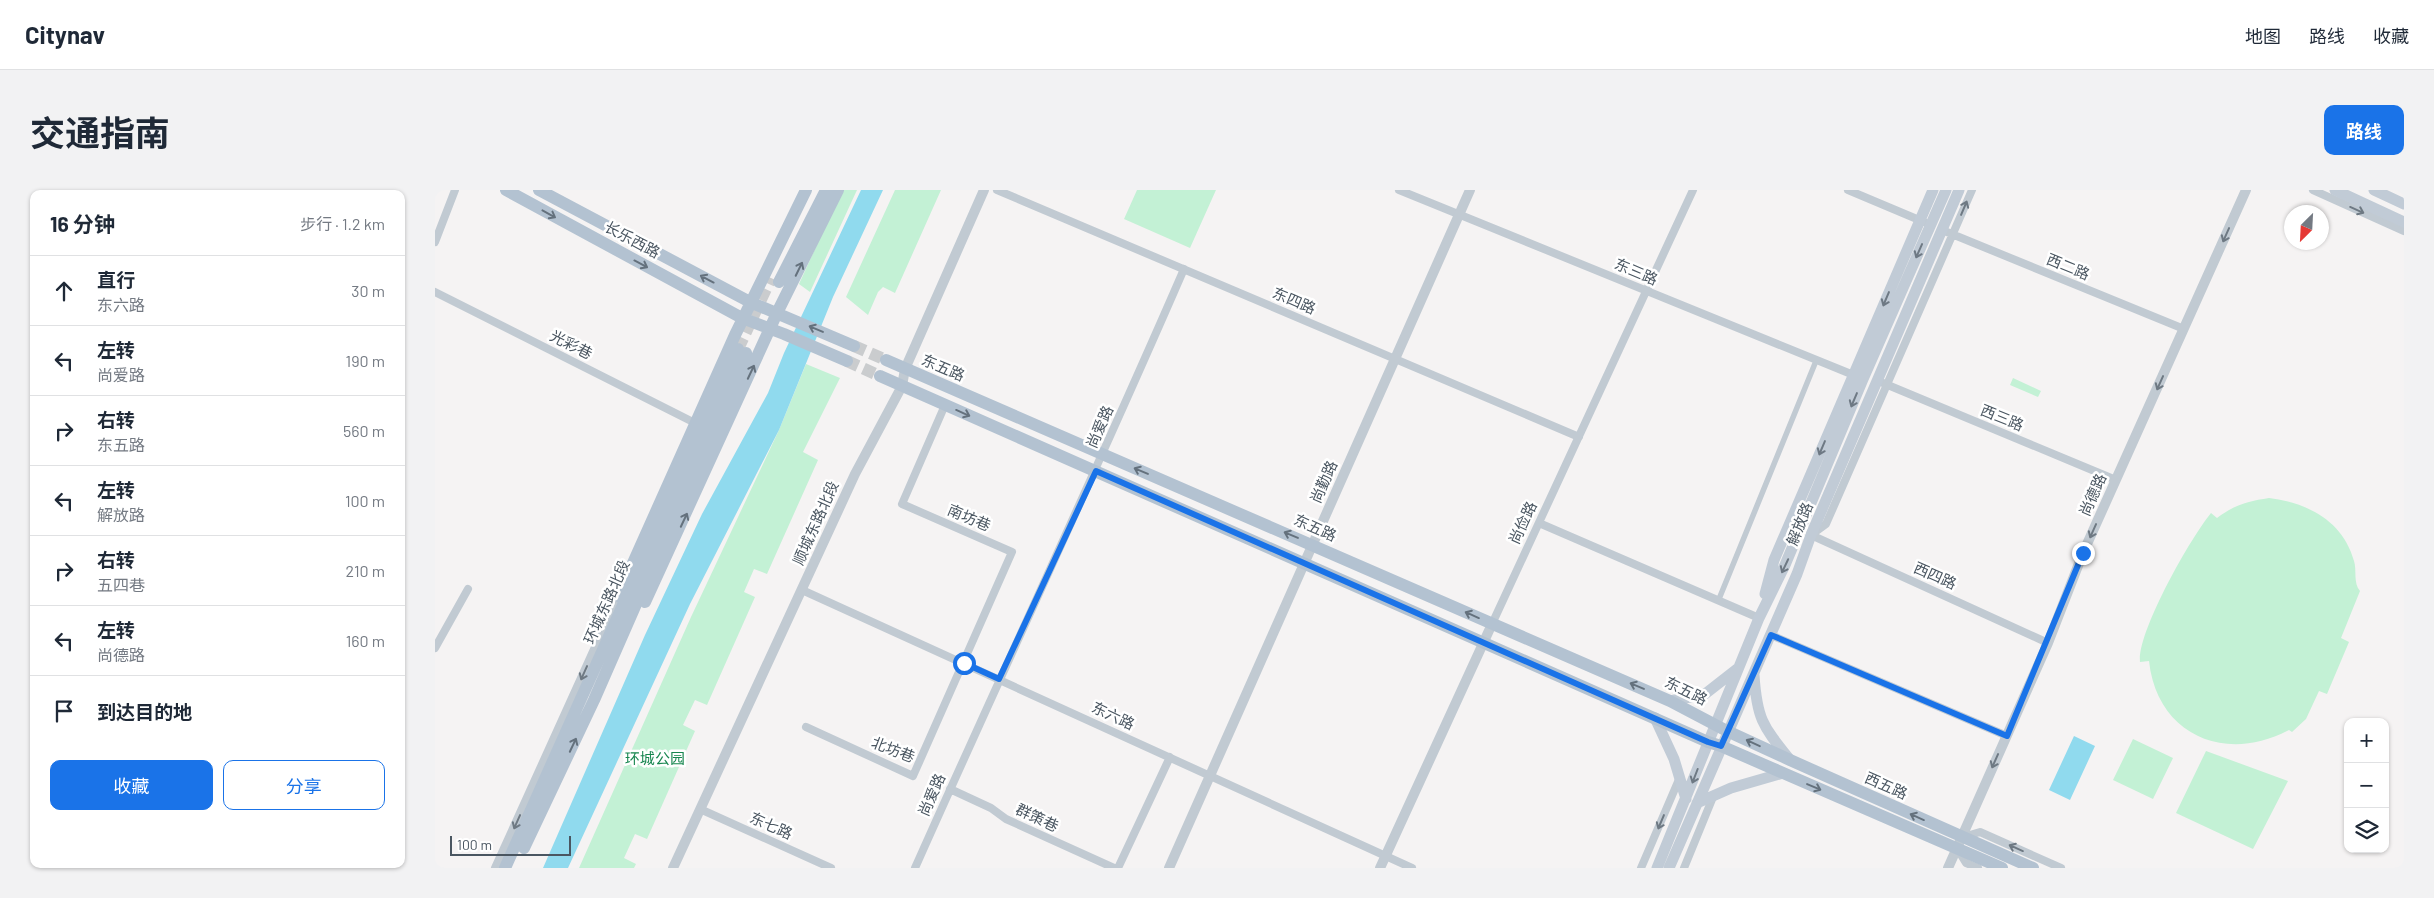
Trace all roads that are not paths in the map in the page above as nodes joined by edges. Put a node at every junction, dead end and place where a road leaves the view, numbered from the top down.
1 (455, 190) edge
2 (506, 190) edge
3 (539, 190) edge
4 (806, 190) edge
5 (816, 190) edge
6 (826, 190) edge
7 (838, 190) edge
8 (984, 190) edge
9 (997, 190) edge
10 (1399, 190) edge
11 (1470, 190) edge
12 (1693, 190) edge
13 (1848, 190) edge
14 (1933, 190) edge
15 (1945, 190) edge
16 (1959, 190) edge
17 (1972, 190) edge
18 (2246, 190) edge
19 (2313, 190) edge
20 (2335, 190) edge
21 (2374, 190) edge
22 (2404, 204) edge
23 (1459, 214) junction
24 (1925, 222) junction
25 (2404, 222) edge
26 (1941, 230) junction
27 (2404, 231) edge
28 (1953, 236) junction
29 (435, 242) edge
30 (1184, 269) junction
31 (435, 292) edge
32 (1646, 292) junction
33 (750, 302) junction
34 (777, 313) junction
35 (742, 318) junction
36 (771, 328) junction
37 (2184, 329) junction
38 (854, 346) tunnel mouth
39 (742, 351) tunnel mouth
40 (1395, 359) junction
41 (886, 360) tunnel mouth
42 (847, 361) tunnel mouth
43 (1816, 361) junction
44 (905, 369) junction
45 (880, 376) tunnel mouth
46 (1858, 377) junction
47 (1882, 383) junction
48 (902, 386) junction
49 (945, 405) junction
50 (695, 423) junction
51 (1579, 437) junction
52 (1103, 455) junction
53 (1096, 471) junction
54 (2116, 480) junction
55 (1810, 504) junction
56 (1795, 512) junction
57 (1539, 523) junction
58 (1811, 535) junction
59 (1313, 545) junction
60 (1305, 563) junction
61 (625, 581) junction
62 (468, 589) dead end
63 (802, 590) junction
64 (1719, 599) junction
65 (1759, 618) junction
66 (1492, 624) junction
67 (1771, 635) junction
68 (615, 638) junction
69 (1484, 643) junction
70 (2048, 643) junction
71 (435, 648) edge
72 (964, 663) junction
73 (1738, 667) junction
74 (1754, 672) junction
75 (999, 679) junction
76 (1670, 701) junction
77 (1655, 718) junction
78 (1715, 724) junction
79 (806, 727) dead end
80 (1727, 731) junction
81 (2007, 736) junction
82 (1708, 742) junction
83 (1721, 746) junction
84 (1169, 757) junction
85 (1790, 760) junction
86 (1783, 773) junction
87 (1211, 775) junction
88 (1680, 777) junction
89 (950, 789) junction
90 (1713, 797) junction
91 (1692, 801) junction
92 (699, 809) junction
93 (1959, 842) junction
94 (1386, 856) junction
95 (495, 868) edge
96 (505, 868) edge
97 (515, 868) edge
98 (673, 868) edge
99 (831, 868) edge
100 (915, 868) edge
101 (1114, 868) edge
102 (1118, 868) edge
103 (1169, 868) edge
104 (1380, 868) edge
105 (1412, 868) edge
106 (1641, 868) edge
107 (1657, 868) edge
108 (1669, 868) edge
109 (1684, 868) edge
110 (1948, 868) edge
111 (1978, 868) edge
112 (2002, 868) edge
113 (2033, 868) edge
114 (2061, 868) edge

1 - 29 street
2 -> 35 main road, 长乐西路
33 -> 3 main road, 长乐西路
4 - 33 main road
5 - 6 main road
34 -> 7 main road
8 - 44 street, 顺城东路北段
9 - 30 street, 东四路
10 - 23 street, 东三路
11 - 23 street, 尚勤路
12 - 32 street, 尚俭路
13 - 24 street
14 - 24 main road
15 - 24 main road, 解放路
16 - 26 main road, 解放路
28 -> 17 street
18 -> 37 street, 尚德路
19 -> 27 street
20 - 25 main road
21 - 22 main road
23 - 32 street, 东三路
23 - 40 street, 尚勤路
24 -> 46 main road, 解放路
26 - 28 street, 西二路
26 - 47 main road, 解放路
28 - 37 street, 西二路
28 - 47 street
30 - 40 street, 东四路
30 - 52 street, 尚爱路
31 - 50 street, 光彩巷
32 - 43 street, 东三路
32 - 51 street, 尚俭路
33 - 34 main road, 长乐西路
33 - 35 main road
34 - 36 main road
38 -> 34 main road
35 - 36 main road, 长乐西路
35 - 50 main road
36 - 42 main road
68 -> 36 main road
37 -> 54 street, 尚德路
39 - 68 main road, 环城东路北段
40 - 51 street, 东四路
40 - 59 street, 尚勤路
41 - 44 main road, 东五路
43 - 46 street, 东三路
43 - 64 street
44 - 48 street, 顺城东路北段
44 - 52 main road, 东五路
45 - 48 main road
46 -> 55 main road, 解放路
46 -> 56 main road
47 - 54 street, 西三路
47 - 58 main road, 解放路
48 - 49 main road
48 - 63 street, 顺城东路北段
49 -> 53 main road
49 - 72 street, 南坊巷
50 - 61 main road
51 - 57 street, 尚俭路
52 - 53 street, 尚爱路
59 -> 52 main road, 东五路
53 - 60 main road
53 - 75 street, 尚爱路
54 -> 70 street, 尚德路
55 - 56 main road
55 -> 65 main road, 解放路
56 - 65 main road
57 - 64 street
57 - 66 street, 尚俭路
58 - 67 main road, 解放路
58 - 70 street, 西四路
59 - 60 street, 尚勤路
66 -> 59 main road, 东五路
60 - 69 main road
60 - 87 street, 尚勤路
61 - 68 main road
61 -> 95 street
62 - 71 street
63 - 72 street, 东六路
63 - 92 street, 顺城东路北段
64 - 65 street
65 - 73 main road, 解放路
66 - 69 street, 尚俭路
76 -> 66 main road, 东五路
67 - 74 main road, 解放路
67 - 81 street
68 - 96 main road, 环城东路北段
97 -> 68 main road, 环城东路北段
69 - 77 main road
69 - 94 street, 尚俭路
70 - 81 street, 尚德路
72 - 75 street, 东六路
72 - 79 street, 北坊巷
73 - 76 main road
73 - 78 main road, 解放路
74 - 80 main road, 解放路
74 - 85 main road
75 - 84 street, 东六路
75 - 89 street, 尚爱路
76 - 78 main road, 东五路
77 - 82 main road
77 - 88 main road
78 - 80 main road, 东五路
78 - 82 main road, 解放路
80 - 83 main road, 解放路
85 -> 80 main road, 西五路
81 -> 93 street, 尚德路
82 - 83 main road
82 -> 91 main road, 解放路
83 - 86 main road, 西五路
83 - 91 main road, 解放路
84 - 87 street, 东六路
84 - 102 street
93 -> 85 main road, 西五路
86 - 90 main road
86 -> 93 main road, 西五路
87 - 94 street, 东六路
87 - 103 street, 尚勤路
88 - 91 main road
88 -> 106 street
89 - 100 street, 尚爱路
89 - 101 street, 群策巷
90 - 91 main road
90 - 109 street
91 - 107 main road, 解放路
91 - 108 main road, 解放路
92 - 98 street, 顺城东路北段
92 - 99 street, 东七路
93 - 110 street, 尚德路
93 - 111 street
93 - 112 main road, 西五路
93 - 113 main road, 西五路
114 -> 93 street
94 - 104 street, 尚俭路
94 - 105 street, 东六路

